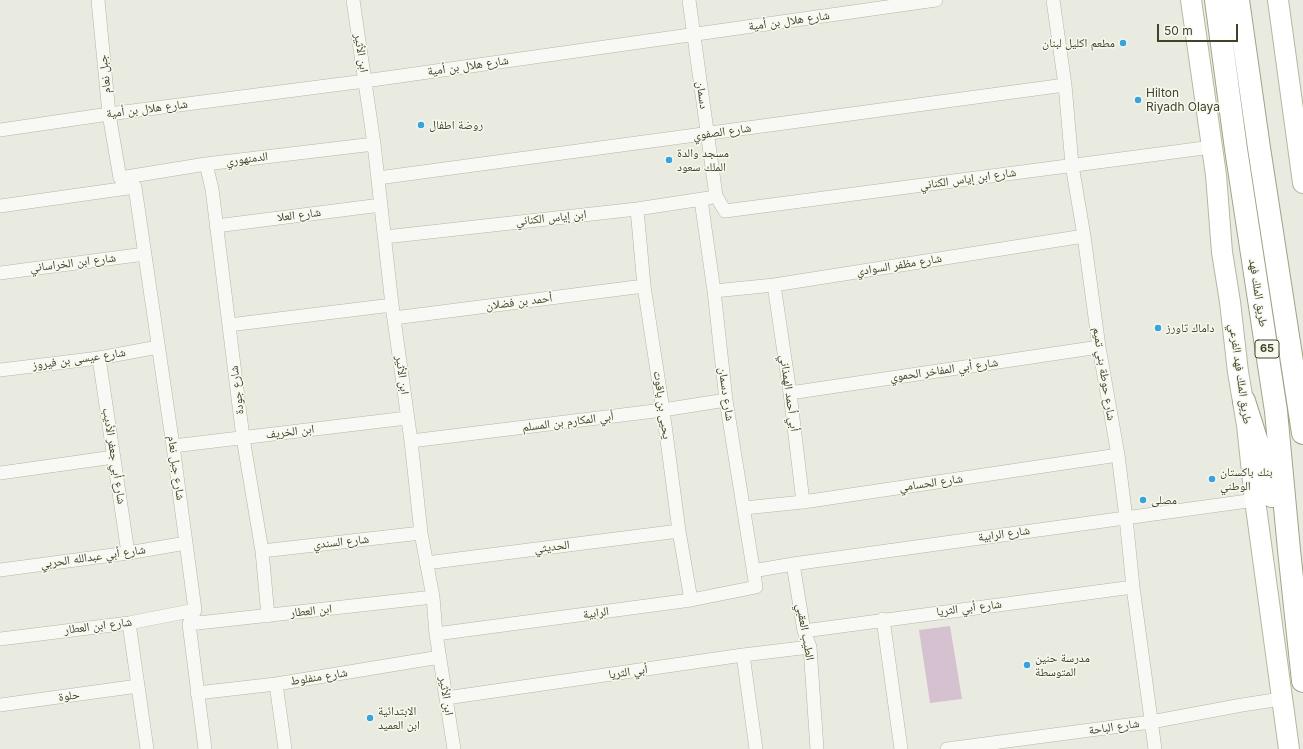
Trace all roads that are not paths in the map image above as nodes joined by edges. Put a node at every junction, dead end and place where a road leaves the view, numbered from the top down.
1 (98, 0) edge
2 (353, 0) edge
3 (689, 0) edge
4 (936, 0) edge
5 (1053, 0) edge
6 (1191, 0) edge
7 (1216, 0) edge
8 (1238, 0) edge
9 (1278, 0) edge
10 (694, 34) junction
11 (365, 81) junction
12 (1065, 85) junction
13 (109, 114) junction
14 (0, 130) edge
15 (708, 134) junction
16 (374, 144) junction
17 (1212, 147) junction
18 (206, 164) junction
19 (1072, 165) junction
20 (120, 178) junction
21 (378, 178) junction
22 (1303, 183) edge
23 (135, 187) junction
24 (716, 196) junction
25 (702, 200) junction
26 (382, 205) junction
27 (0, 206) edge
28 (637, 209) junction
29 (725, 211) joint
30 (216, 226) junction
31 (1084, 236) junction
32 (385, 237) junction
33 (145, 254) junction
34 (0, 273) edge
35 (774, 285) junction
36 (644, 286) junction
37 (714, 291) junction
38 (393, 311) junction
39 (229, 325) junction
40 (1099, 347) junction
41 (158, 348) junction
42 (99, 358) junction
43 (0, 370) edge
44 (790, 393) junction
45 (726, 400) junction
46 (1244, 401) junction
47 (663, 410) junction
48 (407, 418) junction
49 (1303, 433) edge
50 (243, 438) junction
51 (411, 441) junction
52 (173, 446) junction
53 (1118, 455) junction
54 (114, 457) junction
55 (0, 473) edge
56 (1255, 500) junction
57 (803, 502) junction
58 (744, 508) junction
59 (1126, 518) junction
60 (678, 531) junction
61 (421, 533) junction
62 (186, 543) junction
63 (1289, 550) junction
64 (262, 551) junction
65 (128, 553) junction
66 (426, 563) junction
67 (793, 564) junction
68 (0, 570) edge
69 (753, 571) junction
70 (756, 587) joint
71 (1133, 587) junction
72 (433, 597) junction
73 (691, 600) junction
74 (195, 610) junction
75 (268, 616) junction
76 (883, 619) junction
77 (129, 623) junction
78 (188, 624) junction
79 (804, 631) junction
80 (436, 634) junction
81 (0, 638) edge
82 (810, 647) junction
83 (743, 655) junction
84 (440, 657) junction
85 (1303, 681) edge
86 (276, 684) junction
87 (138, 686) junction
88 (197, 693) junction
89 (446, 698) junction
90 (1281, 699) junction
91 (0, 705) edge
92 (1151, 722) junction
93 (147, 749) edge
94 (205, 749) edge
95 (285, 749) edge
96 (454, 749) edge
97 (756, 749) edge
98 (817, 749) edge
99 (901, 749) edge
100 (947, 749) edge
101 (1155, 749) edge
102 (1289, 749) edge

1 - 13 street, جبل نعام
2 - 11 street, ابن الأثير
3 - 10 street, دسمان
4 - 10 street, شارع هلال بن أمية
5 - 12 street, شارع حوطة بني تميم
6 - 17 main road, طريق الملك فهد الفرعي
7 - 63 highway, طريق الملك فهد / 65
8 - 49 highway, طريق الملك فهد / 65
9 - 22 main road
10 - 11 street, شارع هلال بن أمية
10 - 15 street, دسمان
11 - 13 street, شارع هلال بن أمية
11 - 16 street, ابن الأثير
12 - 15 street, شارع الصفوي
12 - 19 street, شارع حوطة بني تميم
13 - 14 street, شارع هلال بن أمية
13 - 20 street, جبل نعام
15 - 21 street, شارع الصفوي
15 - 24 street, دسمان
16 - 18 street, الدمنهوري
16 - 21 street, ابن الأثير
17 - 19 street, شارع ابن إياس الكناني
17 - 46 main road, طريق الملك فهد الفرعي
18 - 20 street, الدمنهوري
18 - 30 street, شارع جودة
19 - 29 street, شارع ابن إياس الكناني
19 - 31 street, شارع حوطة بني تميم
20 - 23 street
21 - 26 street, ابن الأثير
23 - 27 street
23 - 33 street, شارع جبل نعام
24 - 25 street, ابن إياس الكناني
24 - 29 street, دسمان
25 - 28 street, ابن إياس الكناني
25 - 37 street, شارع دسمان
26 - 30 street, شارع العلا
26 - 32 street, ابن الأثير
28 - 32 street, ابن إياس الكناني
28 - 36 street, يحيى بن ياقوت
30 - 39 street, شارع جودة
31 - 35 street, شارع مظفر السوادي
31 - 40 street, شارع حوطة بني تميم
32 - 38 street, ابن الأثير
33 - 34 street, شارع ابن الخراساني
33 - 41 street, شارع جبل نعام
35 - 37 street, شارع مظفر السوادي
35 - 44 street, أبي أحمد الهمذاني
36 - 38 street, أحمد بن فضلان
36 - 47 street, يحيى بن ياقوت
37 - 45 street, شارع دسمان
38 - 39 street, أحمد بن فضلان
38 - 48 street, ابن الأثير
39 - 50 street, شارع جودة
40 - 44 street, شارع أبي المفاخر الحموي
40 - 53 street, شارع حوطة بني تميم
41 - 42 street, شارع عيسى بن فيروز
41 - 52 street, شارع جبل نعام
42 - 43 street, شارع عيسى بن فيروز
42 - 54 street, شارع أبي جعفر الأديب
44 - 57 street, أبي أحمد الهمذاني
45 - 47 street, أبي المكارم بن المسلم
45 - 58 street, شارع دسمان
46 - 56 main road, طريق الملك فهد الفرعي
46 - 63 highway
47 - 51 street, أبي المكارم بن المسلم
47 - 60 street, يحيى بن ياقوت
48 - 50 street, ابن الخريف
48 - 51 street, ابن الأثير
50 - 52 street, ابن الخريف
50 - 64 street, شارع جودة
51 - 61 street, ابن الأثير
52 - 62 street, شارع جبل نعام
53 - 57 street, شارع الحسامي
53 - 59 street, شارع حوطة بني تميم
54 - 55 street
54 - 65 street, شارع أبي جعفر الأديب
56 - 59 street, شارع الرابية
56 - 90 main road, طريق الملك فهد الفرعي
57 - 58 street, شارع الحسامي
58 - 69 street, شارع دسمان
59 - 67 street, شارع الرابية
59 - 71 street, شارع حوطة بني تميم
60 - 66 street, الحديثي
60 - 73 street, يحيى بن ياقوت
61 - 64 street, شارع السندي
61 - 66 street, ابن الأثير
62 - 65 street, شارع أبي عبدالله الحربي
62 - 74 street, شارع جبل نعام
63 - 85 highway, طريق الملك فهد / 65
64 - 75 street, شارع جودة
65 - 68 street, شارع أبي عبدالله الحربي
66 - 72 street, ابن الأثير
67 - 69 street, شارع الرابية
67 - 79 street, الطيب العقبي
69 - 70 street, شارع دسمان
70 - 73 street, الرابية
71 - 76 street, شارع أبي الثريا
71 - 92 street, شارع حوطة بني تميم
72 - 75 street, ابن العطار
72 - 80 street, ابن الأثير
73 - 80 street, الرابية
74 - 77 street, شارع ابن العطار
74 - 78 street
75 - 78 street, ابن العطار
76 - 79 street, شارع أبي الثريا
76 - 99 street
77 - 81 street, شارع ابن العطار
77 - 87 street
78 - 88 street
79 - 82 street, الطيب العقبي
80 - 84 street, ابن الأثير
82 - 83 street, أبي الثريا
82 - 98 street, الطيب العقبي
83 - 89 street, أبي الثريا
83 - 97 street
84 - 86 street, شارع منفلوط
84 - 89 street, ابن الأثير
86 - 88 street, شارع منفلوط
86 - 95 street
87 - 91 street, حلوة
87 - 93 street
88 - 94 street
89 - 96 street, ابن الأثير
90 - 92 street, شارع الباحة
90 - 102 main road, طريق الملك فهد الفرعي
92 - 100 street, شارع الباحة
92 - 101 street, شارع حوطة بني تميم

